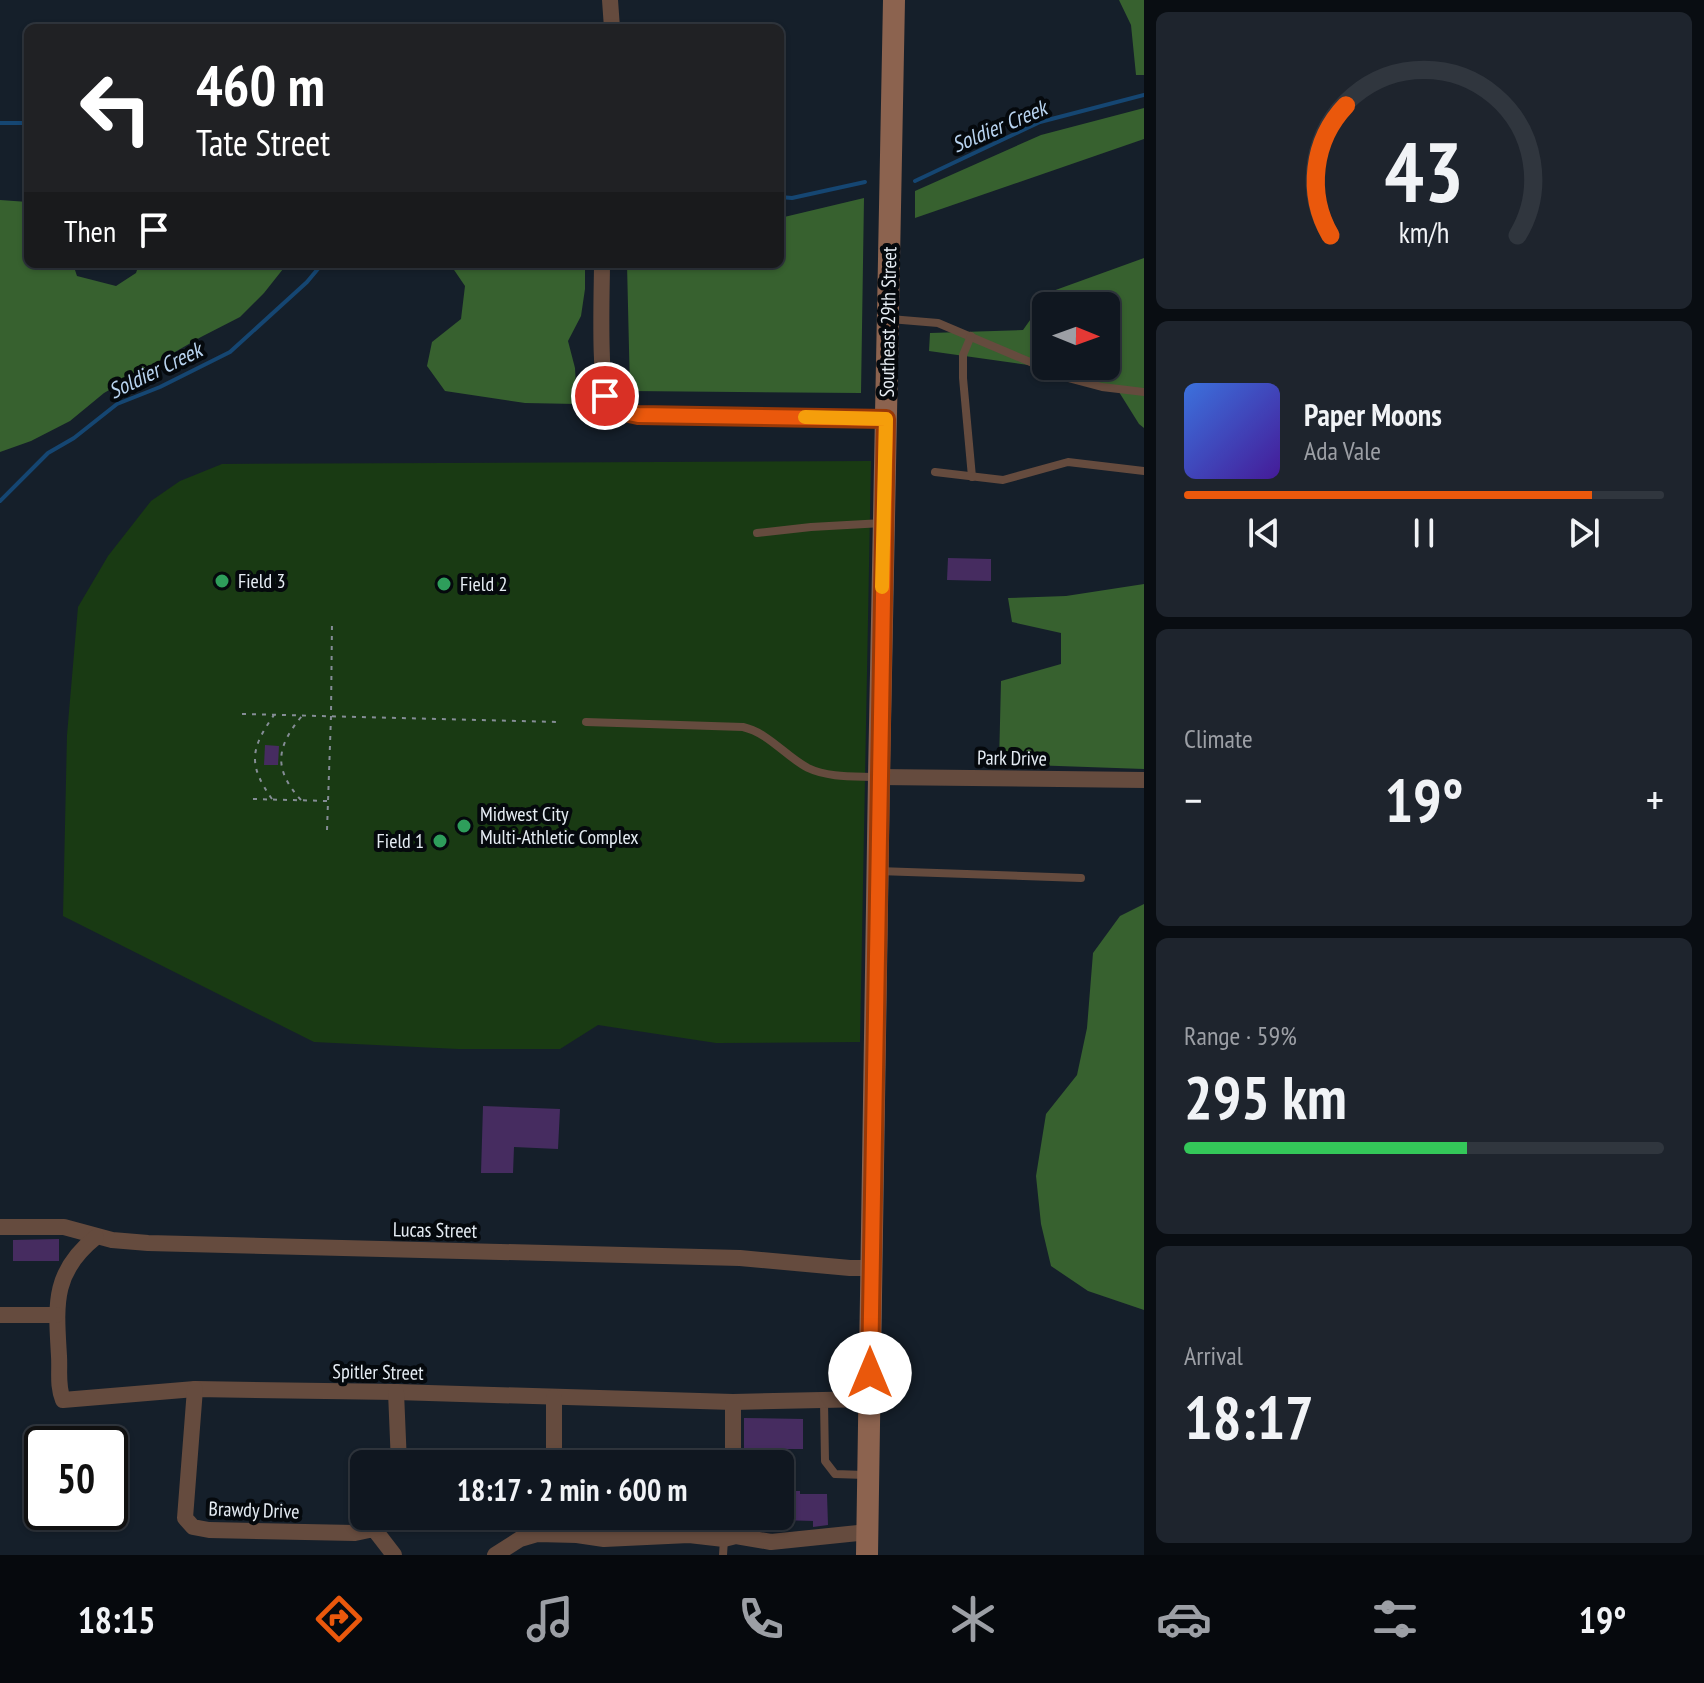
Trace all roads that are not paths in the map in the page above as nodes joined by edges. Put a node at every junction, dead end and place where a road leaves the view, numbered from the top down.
1 (610, 0) edge
2 (894, 0) edge
3 (612, 24) edge
4 (602, 268) edge
5 (888, 319) junction
6 (971, 336) junction
7 (1144, 392) edge
8 (886, 419) junction
9 (1144, 471) edge
10 (935, 472) dead end
11 (972, 477) junction
12 (884, 523) junction
13 (757, 533) dead end
14 (586, 722) dead end
15 (879, 777) junction
16 (1144, 780) edge
17 (877, 871) junction
18 (1081, 878) dead end
19 (0, 1227) edge
20 (96, 1237) junction
21 (871, 1268) junction
22 (0, 1315) edge
23 (56, 1315) junction
24 (195, 1389) junction
25 (396, 1392) junction
26 (554, 1397) junction
27 (870, 1399) junction
28 (824, 1400) junction
29 (733, 1402) junction
30 (398, 1450) edge
31 (554, 1450) edge
32 (733, 1450) edge
33 (869, 1475) junction
34 (369, 1530) edge
35 (375, 1530) edge
36 (554, 1530) edge
37 (868, 1532) junction
38 (554, 1534) junction
39 (728, 1543) edge
40 (394, 1555) edge
41 (495, 1555) edge
42 (867, 1555) edge

1 - 3 street
2 - 5 main road, Southeast 29th Street
4 - 8 street
5 - 6 lane
5 - 8 main road, Southeast 29th Street
6 - 7 lane
6 - 11 lane
8 - 12 main road, Southeast 29th Street
9 - 11 lane
10 - 11 lane
12 - 13 lane
12 - 15 main road, Southeast 29th Street
14 - 15 lane
15 - 16 street, Park Drive
15 - 17 main road, Southeast 29th Street
17 - 18 lane
17 - 21 main road, Southeast 29th Street
19 - 20 street, Lucas Street
20 - 21 street, Lucas Street
20 - 23 street, Spitler Street
21 - 27 main road, Southeast 29th Street
22 - 23 street
23 - 24 street, Spitler Street
24 - 25 street, Spitler Street
24 - 34 street, Brawdy Drive
25 - 26 street, Spitler Street
25 - 30 street
26 - 29 street, Spitler Street
26 - 31 street
27 - 28 street, Spitler Street
27 - 33 main road, Southeast 29th Street
28 - 29 street, Spitler Street
28 - 33 lane
29 - 32 street
33 - 37 main road, Southeast 29th Street
35 - 40 street
36 - 38 street
37 - 39 street
37 - 42 main road, Southeast 29th Street
38 - 39 street
38 - 41 street

